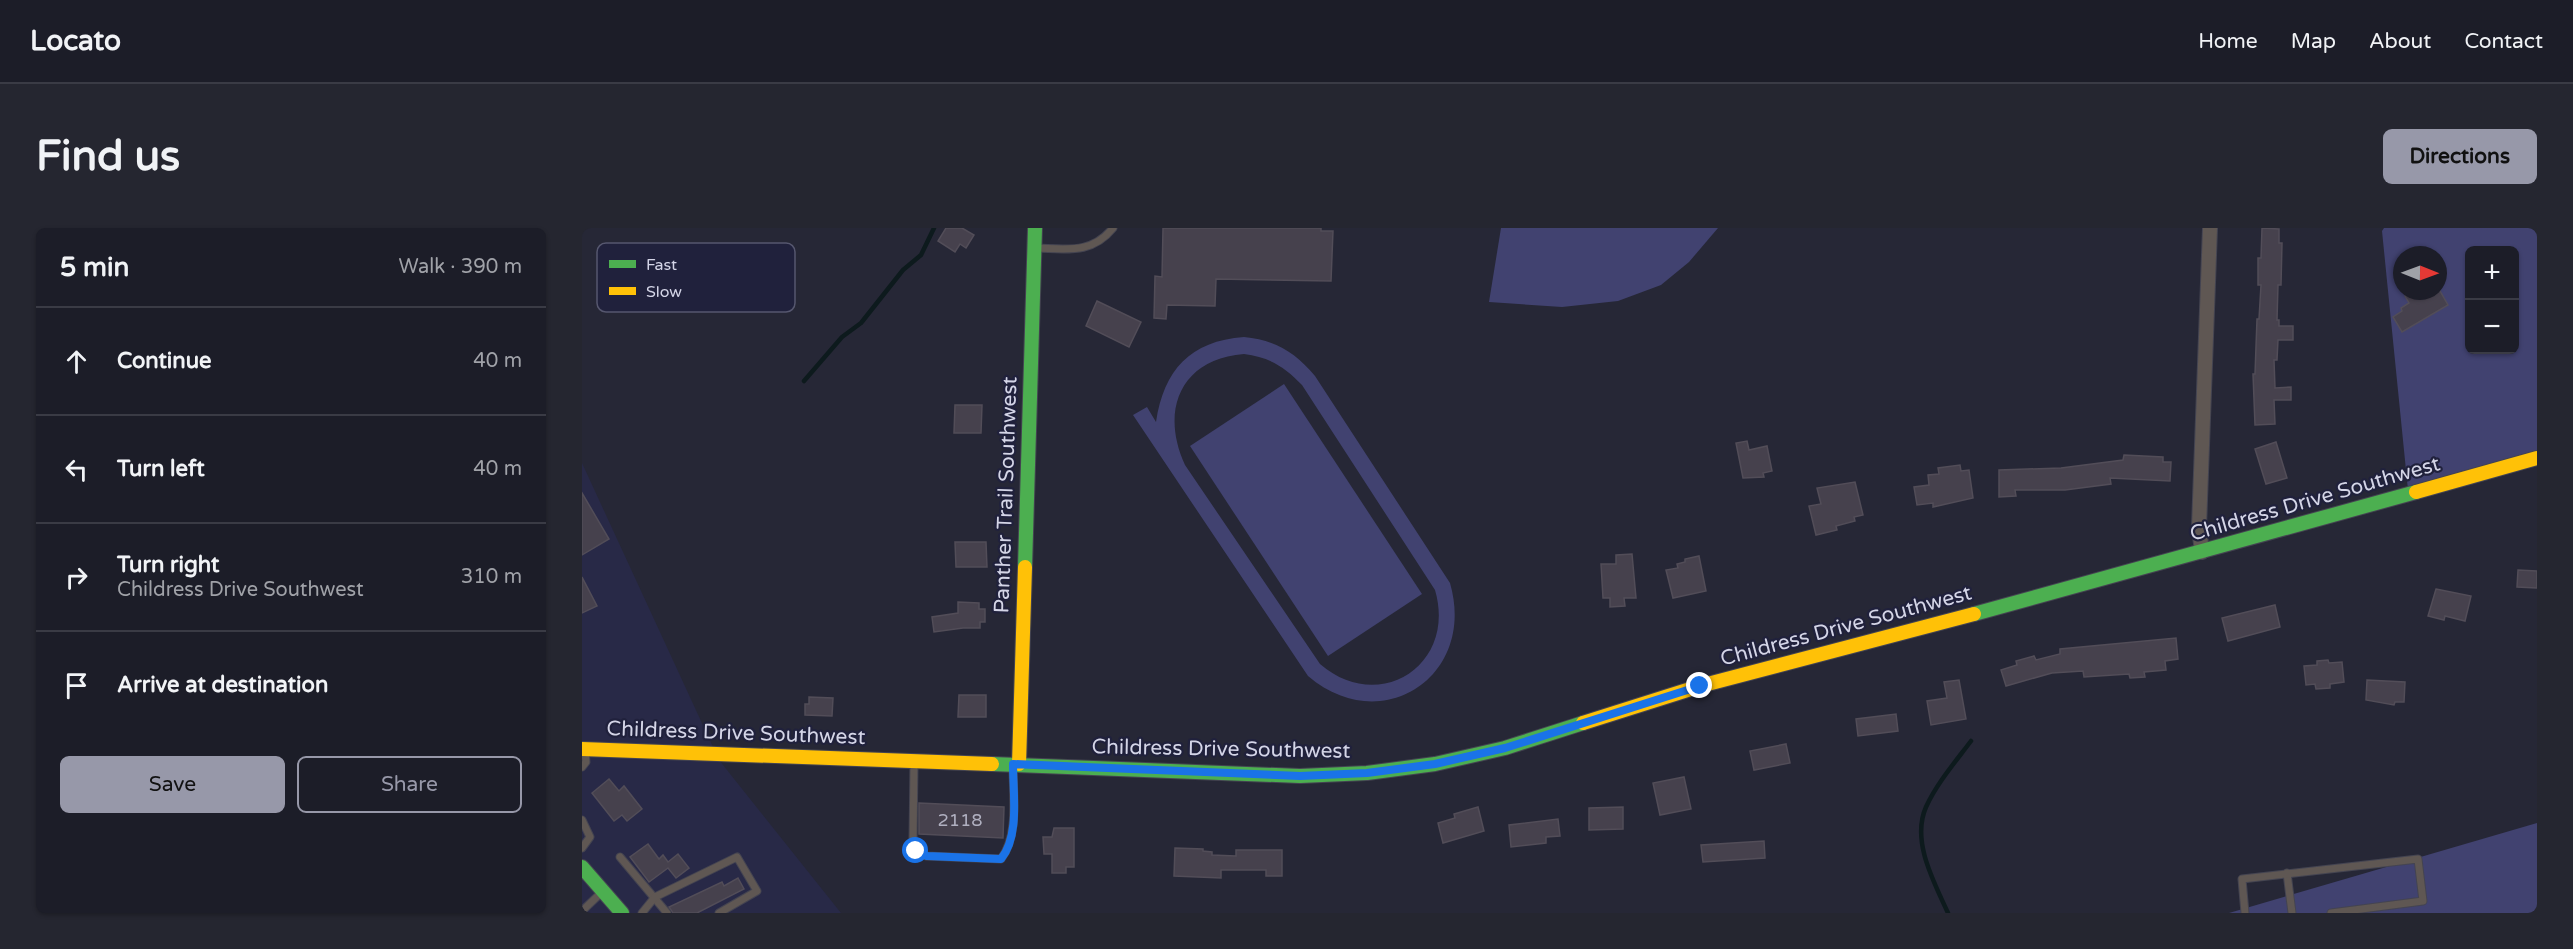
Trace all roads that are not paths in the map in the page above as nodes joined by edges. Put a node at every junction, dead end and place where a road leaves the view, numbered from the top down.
1 (1035, 228) edge
2 (1113, 228) edge
3 (2210, 228) edge
4 (1034, 248) junction
5 (2537, 458) edge
6 (2202, 552) junction
7 (584, 749) edge
8 (914, 761) junction
9 (1016, 764) junction
10 (582, 767) edge
11 (582, 820) edge
12 (582, 849) edge
13 (620, 857) dead end
14 (582, 867) edge
15 (2287, 873) junction
16 (603, 891) junction
17 (655, 897) junction
18 (582, 911) edge
19 (622, 913) edge
20 (642, 913) edge
21 (667, 913) edge
22 (719, 913) edge
23 (2245, 913) edge
24 (2292, 913) edge
25 (2331, 913) edge

1 - 4 street, Panther Trail Southwest
2 - 4 lane
3 - 6 street
4 - 9 street, Panther Trail Southwest
5 - 6 street, Childress Drive Southwest
6 - 9 street, Childress Drive Southwest
7 - 8 street, Childress Drive Southwest
7 - 10 lane
8 - 9 street, Childress Drive Southwest
8 - 9 lane
11 - 12 lane
13 - 17 lane
14 - 16 street
15 - 23 lane
15 - 24 lane
15 - 25 lane
16 - 18 lane
16 - 19 street
17 - 20 lane
17 - 21 lane
17 - 22 lane

